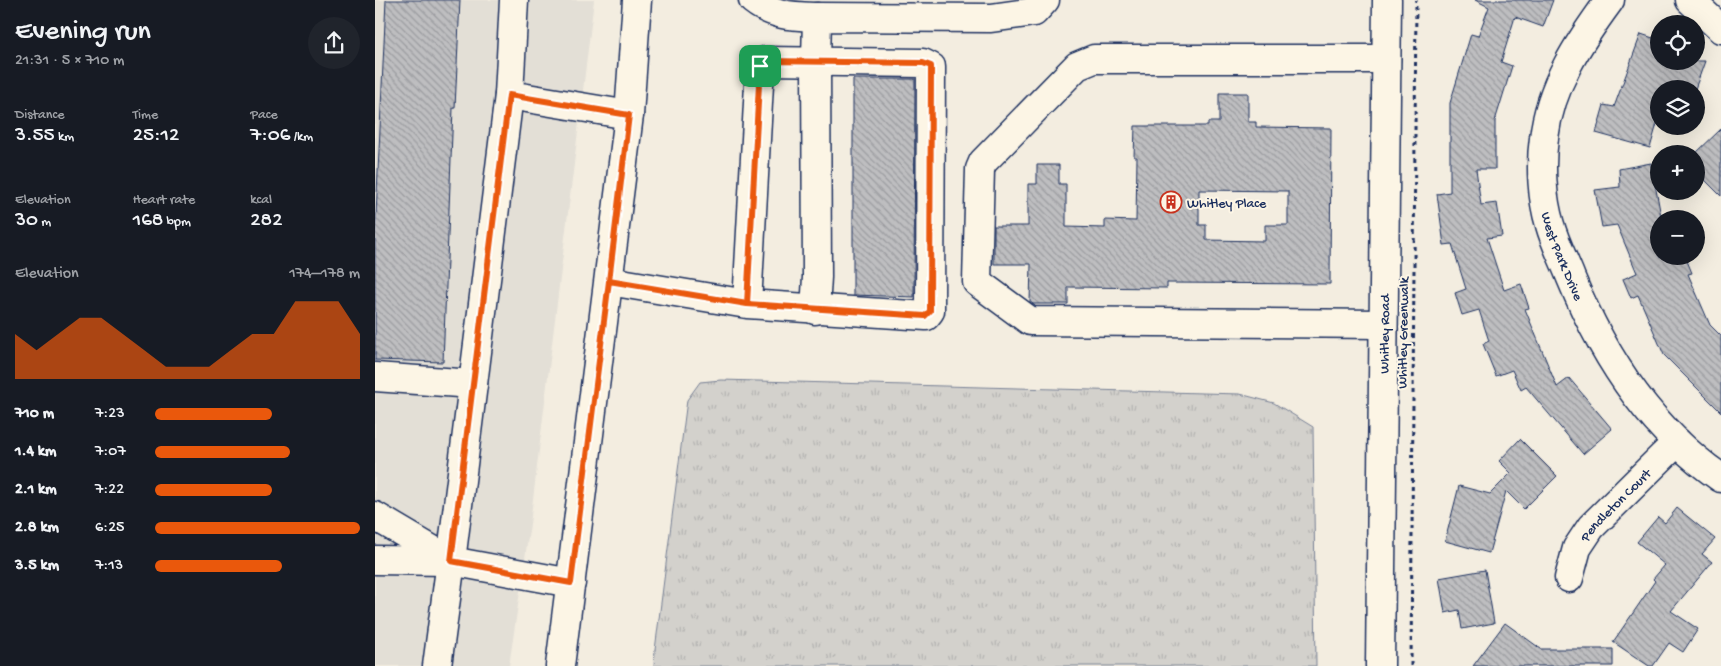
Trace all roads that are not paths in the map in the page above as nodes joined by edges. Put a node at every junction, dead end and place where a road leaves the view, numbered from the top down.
1 (514, 0) edge
2 (637, 0) edge
3 (753, 0) edge
4 (1045, 0) edge
5 (1387, 0) edge
6 (1609, 0) edge
7 (1690, 0) edge
8 (817, 18) junction
9 (1721, 29) edge
10 (1386, 59) junction
11 (816, 61) junction
12 (509, 95) junction
13 (629, 115) junction
14 (609, 281) junction
15 (747, 304) junction
16 (815, 310) junction
17 (1383, 324) junction
18 (375, 377) edge
19 (473, 384) junction
20 (1677, 442) junction
21 (1721, 478) edge
22 (375, 516) edge
23 (375, 560) edge
24 (451, 561) junction
25 (1569, 578) dead end
26 (571, 583) junction
27 (437, 666) edge
28 (560, 666) edge
29 (1380, 666) edge

1 - 12 street
2 - 13 street
3 - 8 street
4 - 8 street
5 - 10 street, Whitley Road
6 - 20 street, West Park Drive
7 - 9 street
8 - 11 street
10 - 17 street, Whitley Road
10 - 17 street
11 - 15 street
11 - 16 street
11 - 16 street
12 - 13 street
12 - 19 street
13 - 14 street
14 - 15 street
14 - 26 street
15 - 16 street
17 - 29 street, Whitley Road
18 - 19 street
19 - 24 street
20 - 21 street, West Park Drive
20 - 25 street, Pendleton Court
22 - 24 street
23 - 24 street
24 - 26 street
24 - 27 street
26 - 28 street

